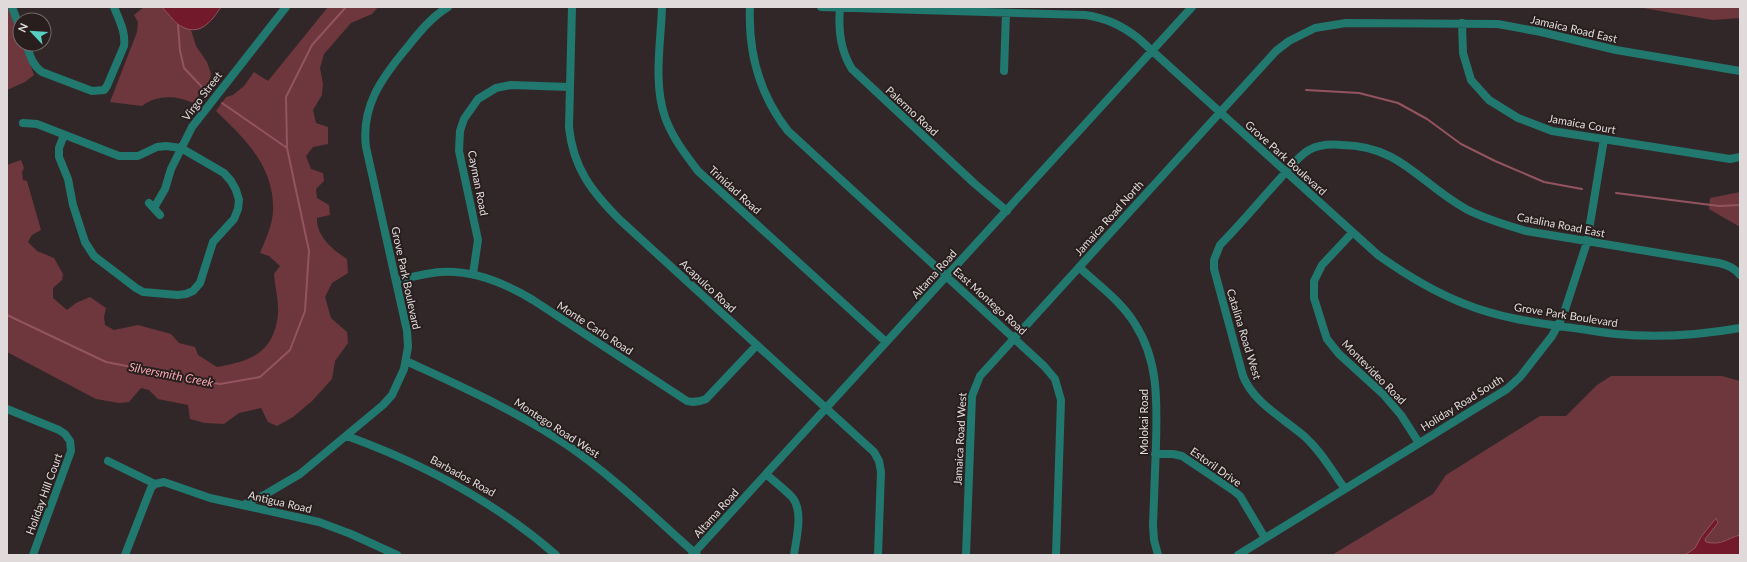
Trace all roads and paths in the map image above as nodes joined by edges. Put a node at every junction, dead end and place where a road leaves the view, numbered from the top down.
1 (114, 7) edge
2 (286, 7) edge
3 (448, 7) edge
4 (572, 7) edge
5 (662, 7) edge
6 (750, 7) edge
7 (821, 7) edge
8 (1192, 7) edge
9 (840, 8) edge
10 (1006, 13) junction
11 (1462, 23) junction
12 (1152, 51) junction
13 (29, 52) edge
14 (1004, 71) dead end
15 (1740, 71) edge
16 (569, 87) junction
17 (1220, 112) junction
18 (23, 123) dead end
19 (64, 135) junction
20 (1604, 139) junction
21 (181, 148) junction
22 (1739, 157) edge
23 (1286, 173) junction
24 (154, 209) dead end
25 (1007, 211) junction
26 (1352, 233) junction
27 (1587, 242) junction
28 (1079, 267) junction
29 (473, 274) junction
30 (1740, 275) edge
31 (947, 277) junction
32 (396, 281) junction
33 (1557, 326) junction
34 (1740, 328) edge
35 (1015, 339) junction
36 (886, 342) junction
37 (757, 346) junction
38 (406, 361) junction
39 (826, 408) junction
40 (7, 409) edge
41 (347, 436) junction
42 (1419, 443) junction
43 (1155, 454) junction
44 (108, 461) dead end
45 (766, 474) junction
46 (155, 484) junction
47 (1344, 489) junction
48 (243, 505) junction
49 (1265, 538) junction
50 (695, 554) edge
51 (33, 555) edge
52 (125, 555) edge
53 (397, 555) edge
54 (556, 555) edge
55 (794, 555) edge
56 (878, 555) edge
57 (966, 555) edge
58 (1056, 555) edge
59 (1158, 555) edge
60 (1238, 555) edge

1 - 13 street
2 - 21 street, Virgo Street
3 - 32 street, Grove Park Boulevard
4 - 16 street, Acapulco Road
5 - 36 street, Trinidad Road
6 - 31 street, East Montego Road
7 - 9 street, Grove Park Boulevard
8 - 12 street, Altama Road
9 - 10 street, Grove Park Boulevard
9 - 25 street, Palermo Road
10 - 12 street, Grove Park Boulevard
10 - 14 street
11 - 15 street, Jamaica Road East
11 - 17 street, Jamaica Road East
11 - 20 street, Jamaica Court
12 - 17 street, Grove Park Boulevard
12 - 25 street, Altama Road
16 - 29 street, Cayman Road
16 - 37 street, Acapulco Road
17 - 23 street, Grove Park Boulevard
17 - 28 street, Jamaica Road North
18 - 19 street
19 - 21 street
19 - 21 street
20 - 22 street, Jamaica Court
20 - 27 street, Holiday Road South
21 - 24 street, Virgo Street
23 - 26 street, Grove Park Boulevard
23 - 27 street, Catalina Road East
23 - 47 street, Catalina Road West
25 - 31 street, Altama Road
26 - 33 street, Grove Park Boulevard
26 - 42 street, Montevideo Road
27 - 30 street, Catalina Road East
27 - 33 street, Holiday Road South
28 - 35 street, Jamaica Road North
28 - 43 street, Molokai Road
29 - 32 street, Monte Carlo Road
29 - 37 street, Monte Carlo Road
31 - 35 street, East Montego Road
31 - 36 street, Altama Road
32 - 38 street, Grove Park Boulevard
33 - 34 street, Grove Park Boulevard
33 - 42 street, Holiday Road South
35 - 57 street, Jamaica Road West
35 - 58 street, East Montego Road
36 - 39 street, Altama Road
37 - 39 street, Acapulco Road
38 - 41 street, Grove Park Boulevard
38 - 50 street, Montego Road West
39 - 45 street, Altama Road
39 - 56 street, Acapulco Road
40 - 51 street, Holiday Hill Court
41 - 48 street, Grove Park Boulevard
41 - 54 street, Barbados Road
42 - 47 street, Holiday Road South
43 - 49 street, Estoril Drive
43 - 59 street, Molokai Road
44 - 46 street
45 - 50 street, Altama Road
45 - 55 street
46 - 48 street, Antigua Road
46 - 52 street
47 - 49 street, Holiday Road South
48 - 53 street, Antigua Road
49 - 60 street, Holiday Road South

